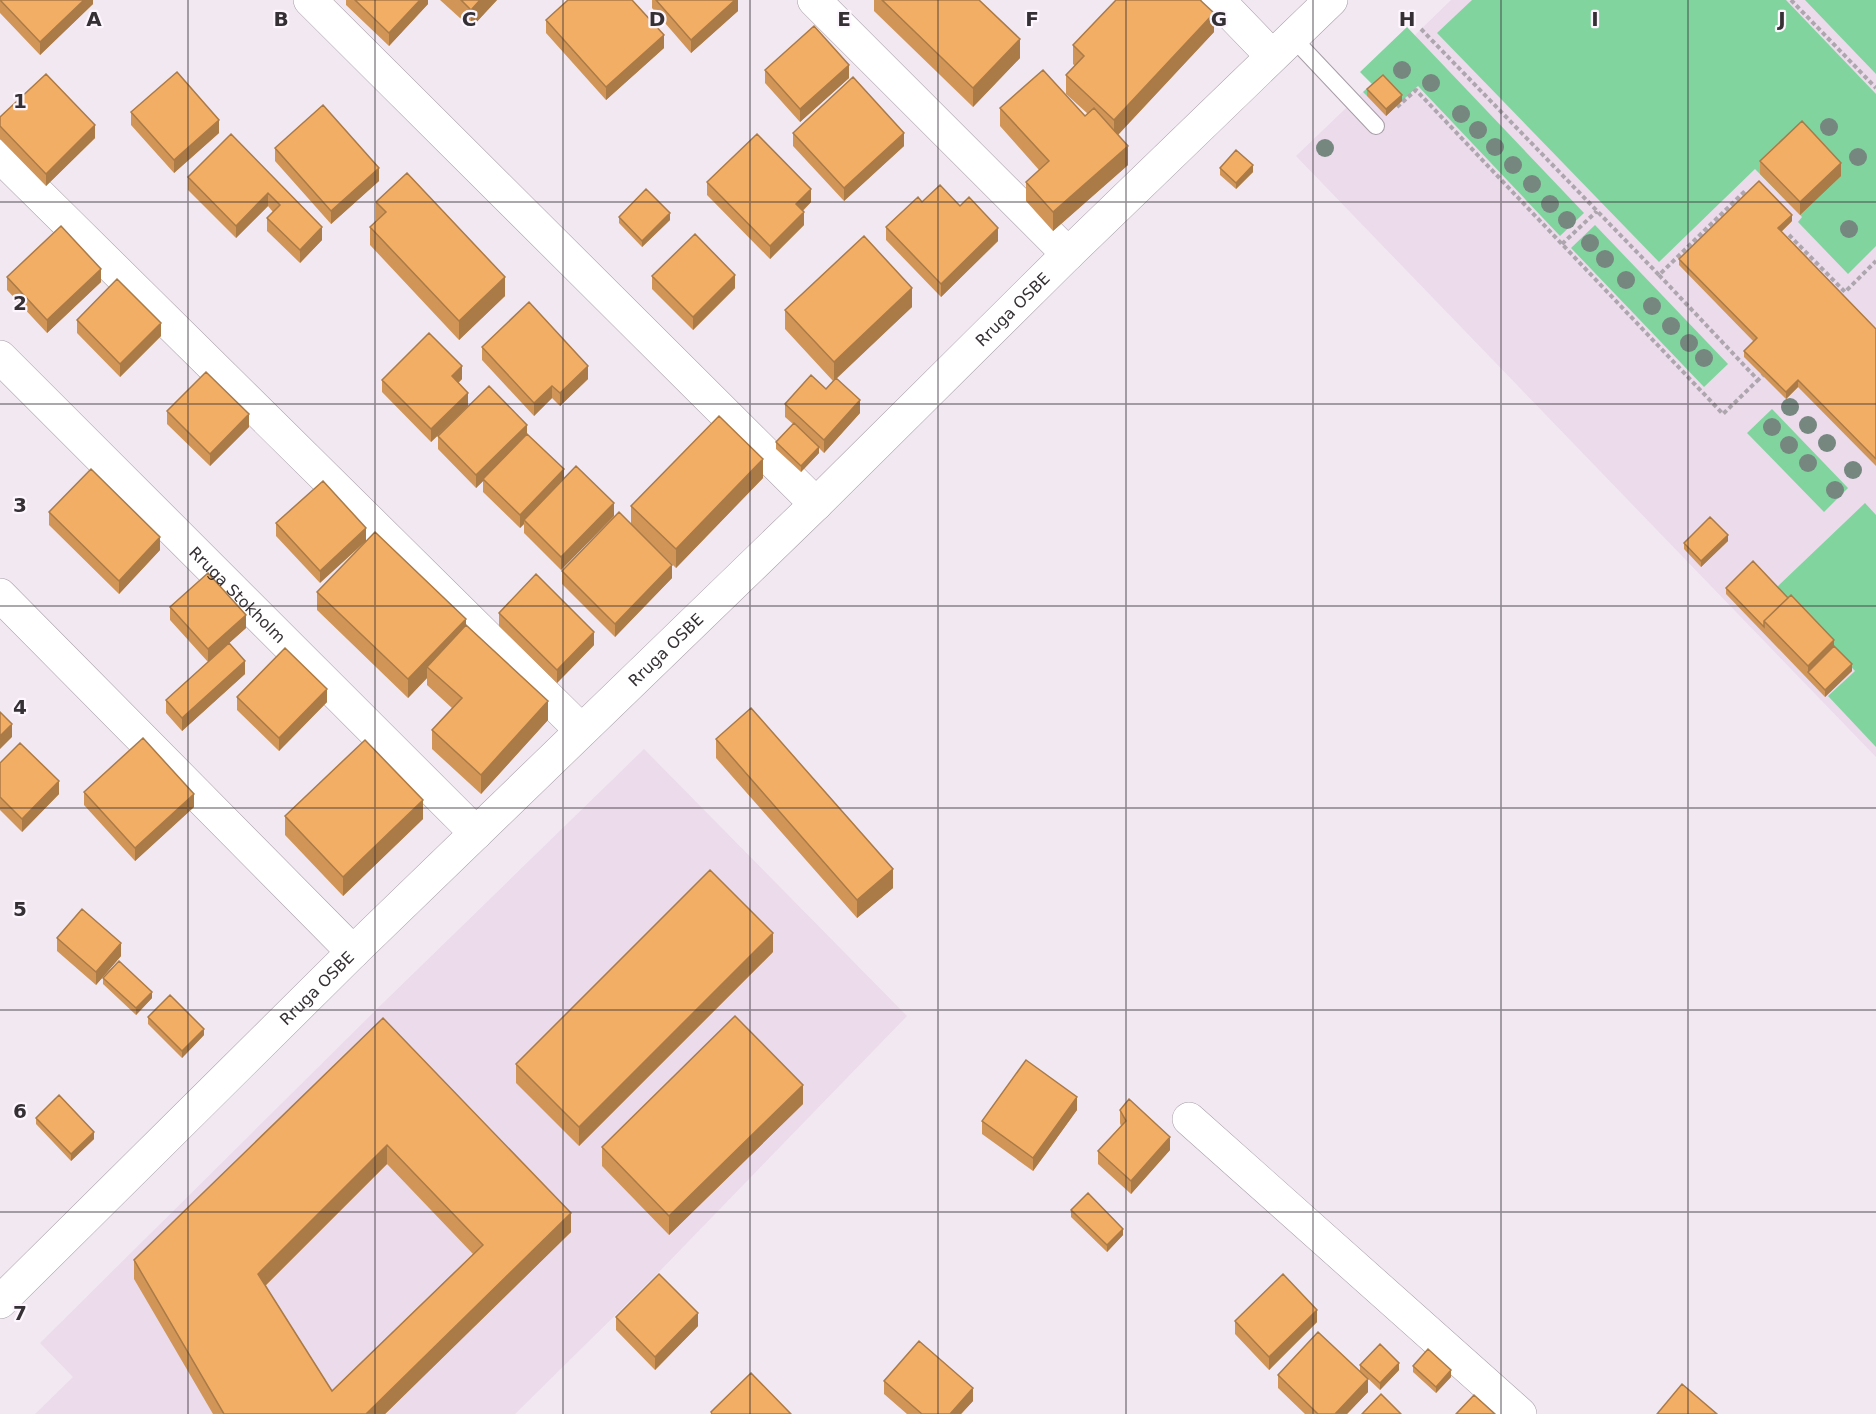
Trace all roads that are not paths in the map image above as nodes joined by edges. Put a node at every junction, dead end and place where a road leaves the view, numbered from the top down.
1 (310, 0) edge
2 (814, 0) edge
3 (1218, 0) edge
4 (1331, 0) edge
5 (1282, 46) junction
6 (1376, 126) dead end
7 (0, 156) edge
8 (1068, 254) junction
9 (0, 357) edge
10 (816, 504) junction
11 (0, 595) edge
12 (581, 730) junction
13 (476, 833) junction
14 (353, 952) junction
15 (1189, 1119) dead end
16 (0, 1302) edge
17 (1520, 1414) edge

1 - 10 street
2 - 8 street
3 - 5 street
4 - 5 street, Rruga OSBE
5 - 6 lane
5 - 8 street, Rruga OSBE
7 - 12 street
8 - 10 street, Rruga OSBE
9 - 13 street, Rruga Stokholm
10 - 12 street, Rruga OSBE
11 - 14 street
12 - 13 street, Rruga OSBE
13 - 14 street, Rruga OSBE
14 - 16 street, Rruga OSBE
15 - 17 street

